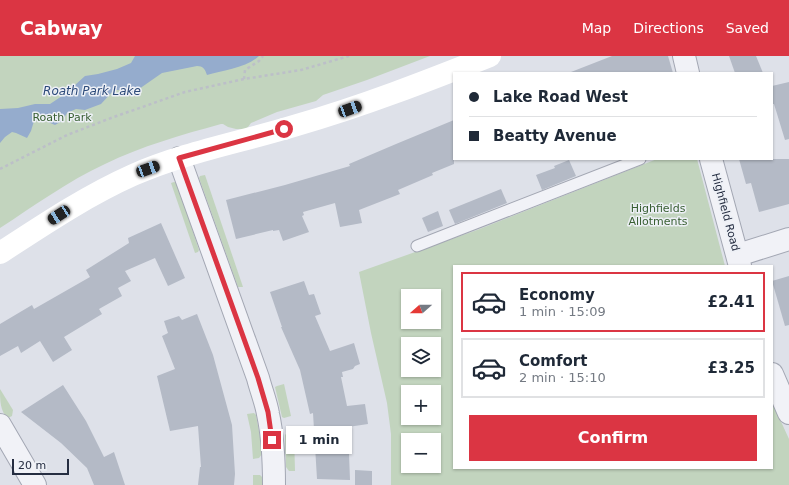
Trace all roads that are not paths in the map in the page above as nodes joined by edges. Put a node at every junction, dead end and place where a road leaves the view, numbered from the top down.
1 (490, 56) edge
2 (684, 56) edge
3 (688, 72) edge
4 (179, 158) junction
5 (637, 160) edge
6 (711, 160) edge
7 (789, 239) edge
8 (417, 246) dead end
9 (0, 253) edge
10 (739, 261) edge
11 (773, 376) edge
12 (789, 414) edge
13 (0, 425) edge
14 (35, 485) edge
15 (274, 485) edge

1 - 4 street
2 - 3 street
4 - 9 street
4 - 15 street
5 - 8 lane
6 - 10 street, Highfield Road
7 - 10 street
11 - 12 street
13 - 14 street

